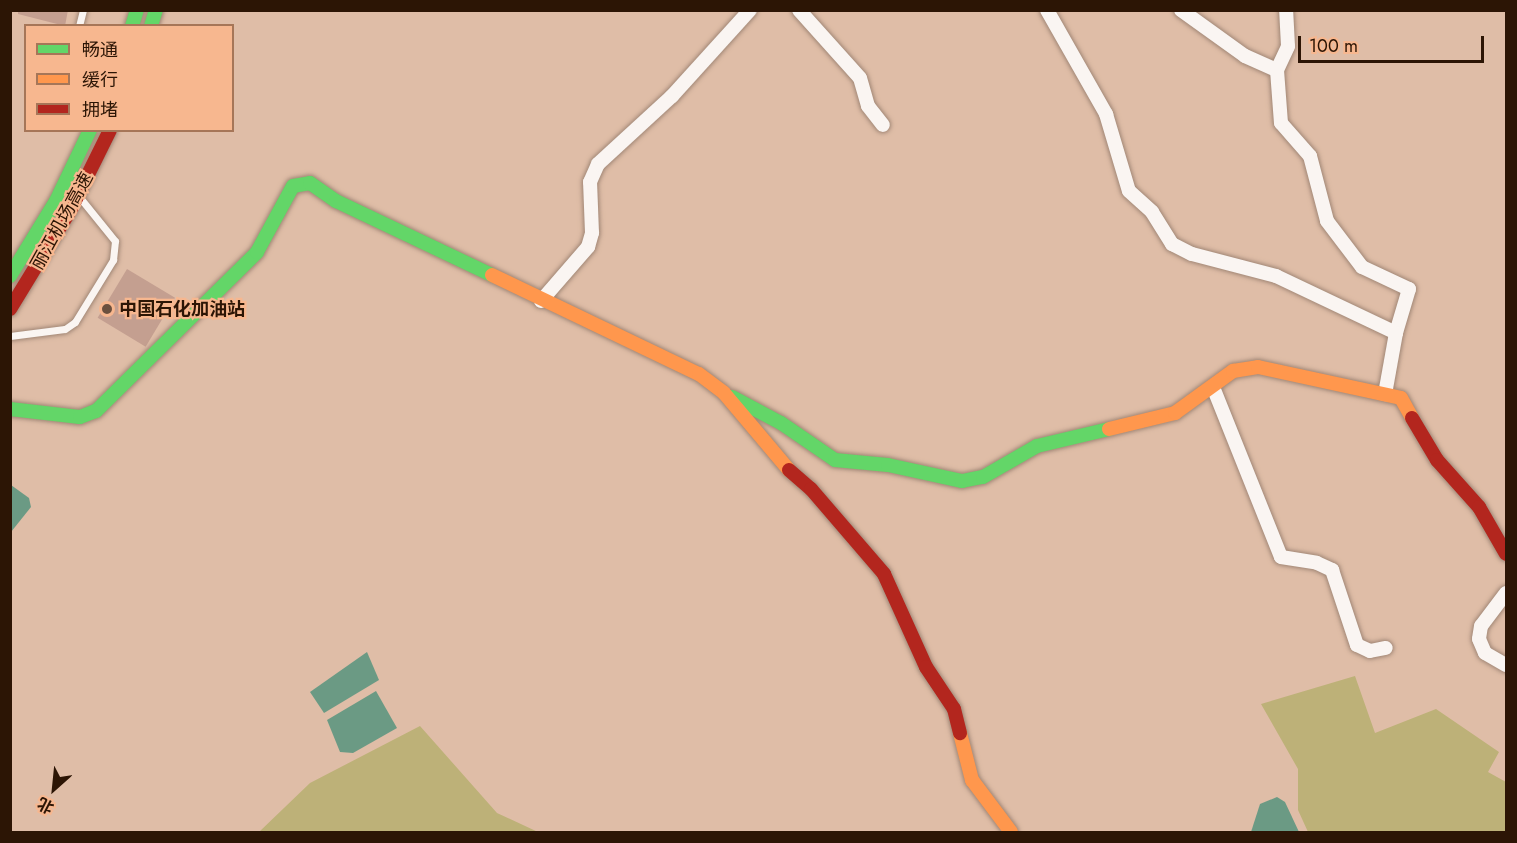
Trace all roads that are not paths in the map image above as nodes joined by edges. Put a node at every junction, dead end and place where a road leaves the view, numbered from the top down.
1 (750, 10) edge
2 (799, 10) edge
3 (1047, 10) edge
4 (1180, 10) edge
5 (1286, 10) edge
6 (1277, 70) junction
7 (884, 125) dead end
8 (89, 132) edge
9 (109, 132) edge
10 (78, 195) junction
11 (10, 276) edge
12 (541, 301) junction
13 (10, 309) edge
14 (1396, 333) junction
15 (10, 336) edge
16 (1213, 387) junction
17 (724, 393) junction
18 (1385, 394) junction
19 (10, 409) edge
20 (1506, 554) edge
21 (1506, 593) edge
22 (1386, 648) dead end
23 (1506, 665) edge
24 (1011, 832) edge

1 - 12 street
2 - 7 street
3 - 14 street
4 - 6 street
5 - 6 street
6 - 14 street
8 - 11 main road, 丽江机场高速
9 - 10 main road, 丽江机场高速
10 - 13 main road, 丽江机场高速
10 - 15 lane
12 - 17 main road
12 - 19 main road
14 - 18 street
16 - 17 main road
16 - 18 main road
16 - 22 street
17 - 24 main road
18 - 20 main road
21 - 23 street

